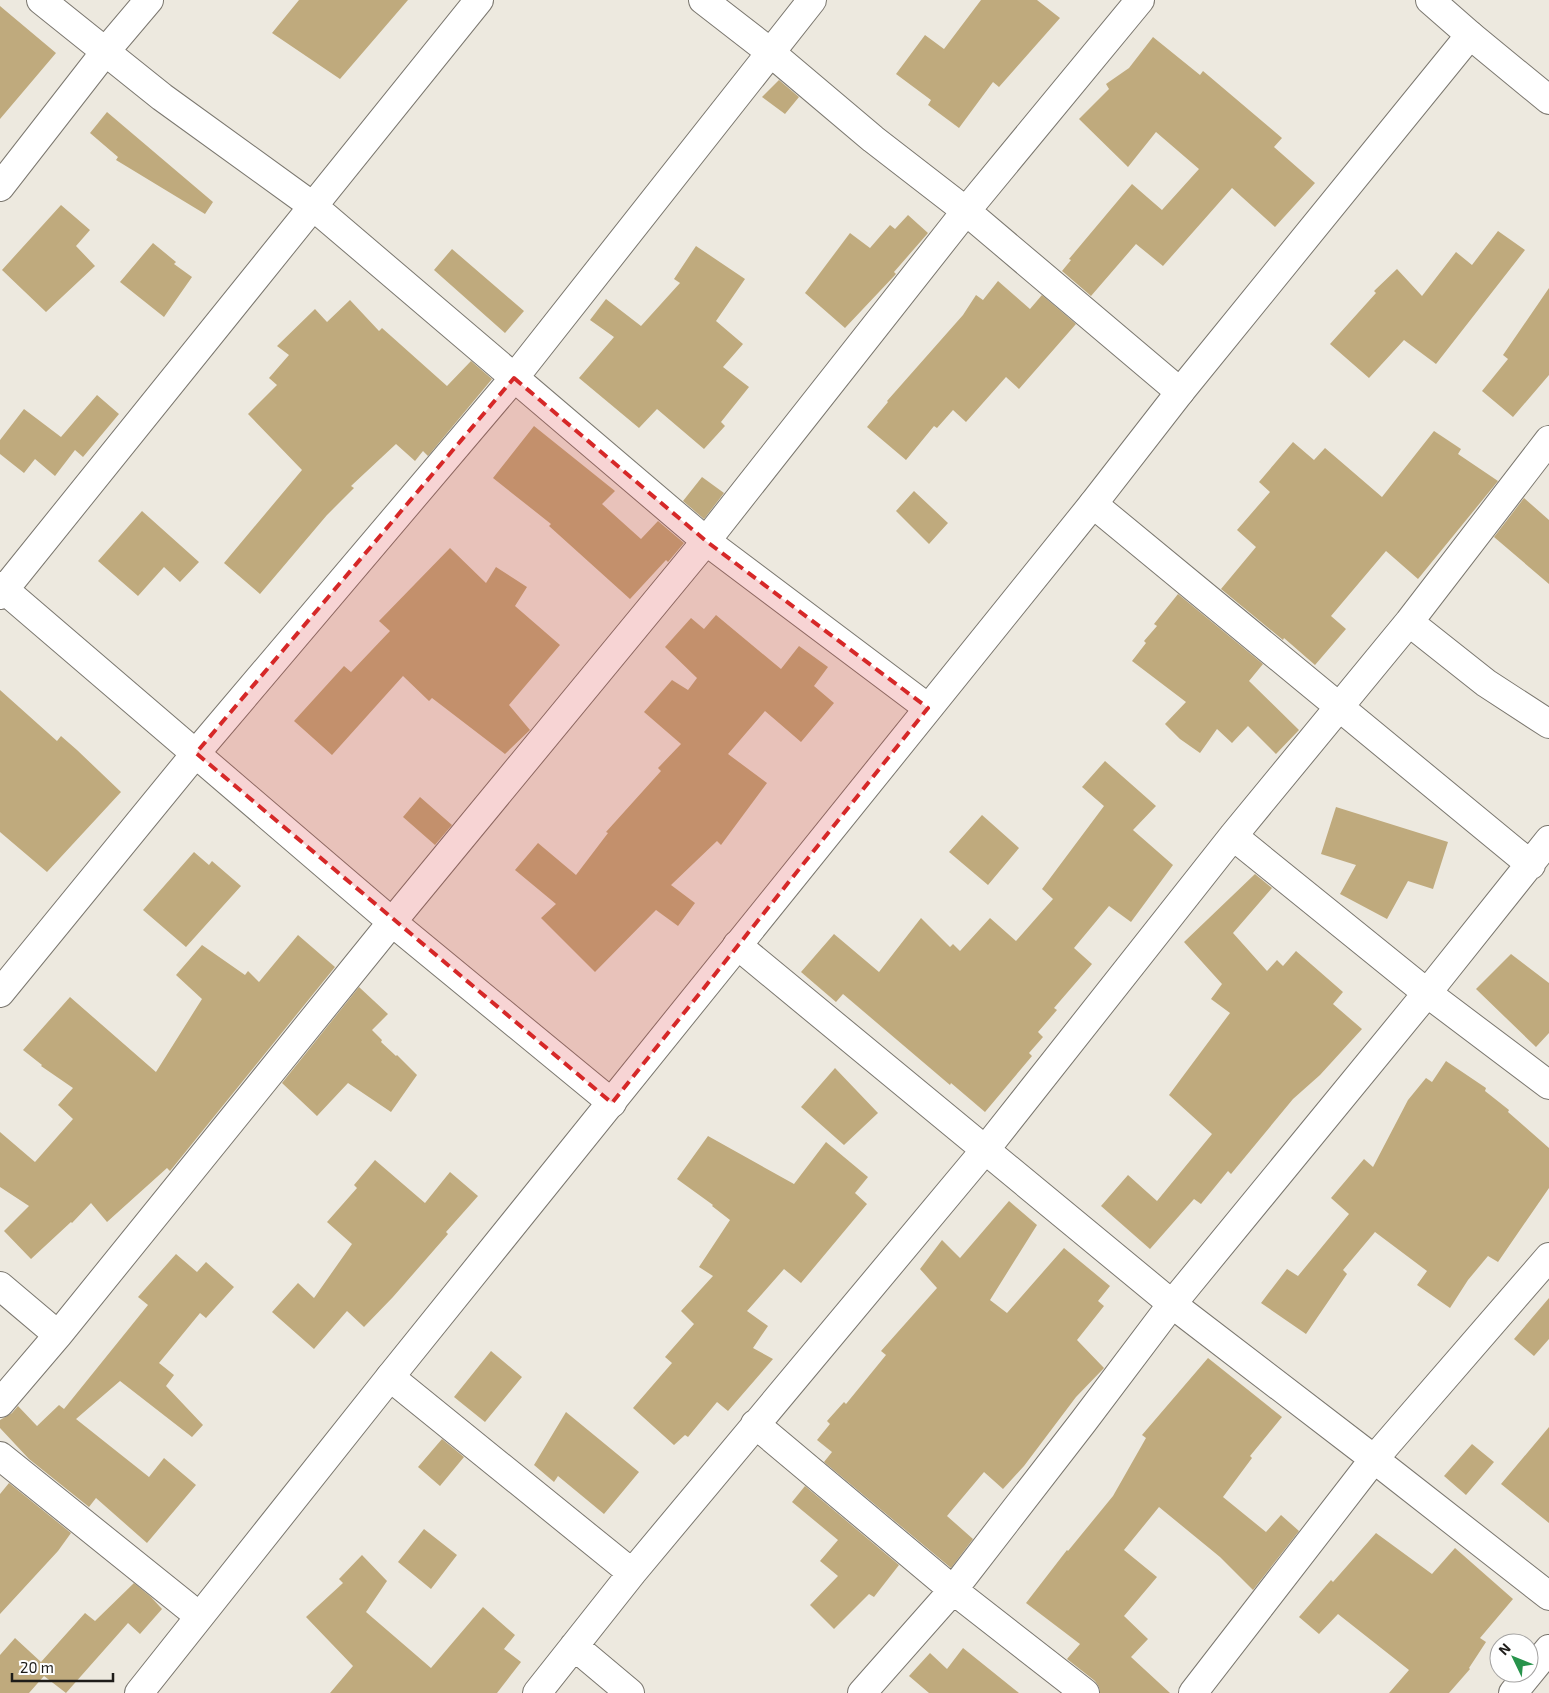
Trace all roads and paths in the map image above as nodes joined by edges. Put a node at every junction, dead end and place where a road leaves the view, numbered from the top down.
1 (41, 0) edge
2 (149, 0) edge
3 (479, 0) edge
4 (704, 0) edge
5 (812, 0) edge
6 (1140, 0) edge
7 (1430, 0) edge
8 (1470, 35) junction
9 (105, 52) junction
10 (770, 52) junction
11 (1549, 100) edge
12 (0, 186) edge
13 (314, 207) junction
14 (966, 210) junction
15 (514, 378) junction
16 (1180, 392) junction
17 (1549, 440) edge
18 (1093, 504) junction
19 (706, 541) junction
20 (2, 590) edge
21 (1409, 622) junction
22 (1339, 706) junction
23 (928, 708) junction
24 (1549, 724) edge
25 (196, 753) junction
26 (1234, 836) junction
27 (1549, 840) edge
28 (1531, 865) junction
29 (392, 922) junction
30 (737, 945) junction
31 (0, 993) edge
32 (1427, 993) junction
33 (1549, 1085) edge
34 (612, 1103) junction
35 (984, 1150) junction
36 (1549, 1257) edge
37 (0, 1286) edge
38 (1172, 1304) junction
39 (58, 1335) junction
40 (390, 1377) junction
41 (0, 1403) edge
42 (755, 1424) junction
43 (0, 1456) edge
44 (1374, 1458) junction
45 (632, 1573) junction
46 (953, 1590) junction
47 (1549, 1596) edge
48 (199, 1616) junction
49 (574, 1646) junction
50 (1549, 1649) edge
51 (139, 1693) edge
52 (537, 1693) edge
53 (630, 1693) edge
54 (862, 1693) edge
55 (1085, 1693) edge
56 (1193, 1693) edge
57 (1513, 1693) edge

1 - 9 street
2 - 9 street
3 - 13 street
4 - 10 street
5 - 10 street
6 - 14 street
7 - 8 street
8 - 11 street
8 - 16 street
9 - 12 street
9 - 13 street
10 - 14 street
10 - 15 street
13 - 15 street
13 - 20 street
14 - 16 street
14 - 19 street
15 - 19 street
15 - 25 street
16 - 18 street
17 - 21 street
18 - 22 street
18 - 23 street
19 - 23 street
19 - 29 street
20 - 25 street
21 - 22 street
21 - 24 street
22 - 26 street
22 - 28 street
23 - 30 street
25 - 29 street
25 - 31 street
26 - 32 street
26 - 35 street
27 - 28 street
28 - 32 street
29 - 34 street
29 - 39 street
30 - 34 street
30 - 35 street
32 - 33 street
32 - 38 street
34 - 40 street
35 - 38 street
35 - 42 street
36 - 44 street
37 - 39 street
38 - 44 street
38 - 46 street
39 - 41 street
40 - 45 street
40 - 48 street
42 - 45 street
42 - 46 street
43 - 48 street
44 - 47 street
44 - 56 street
45 - 49 street
46 - 54 street
46 - 55 street
48 - 51 street
49 - 52 street
49 - 53 street
50 - 57 street

